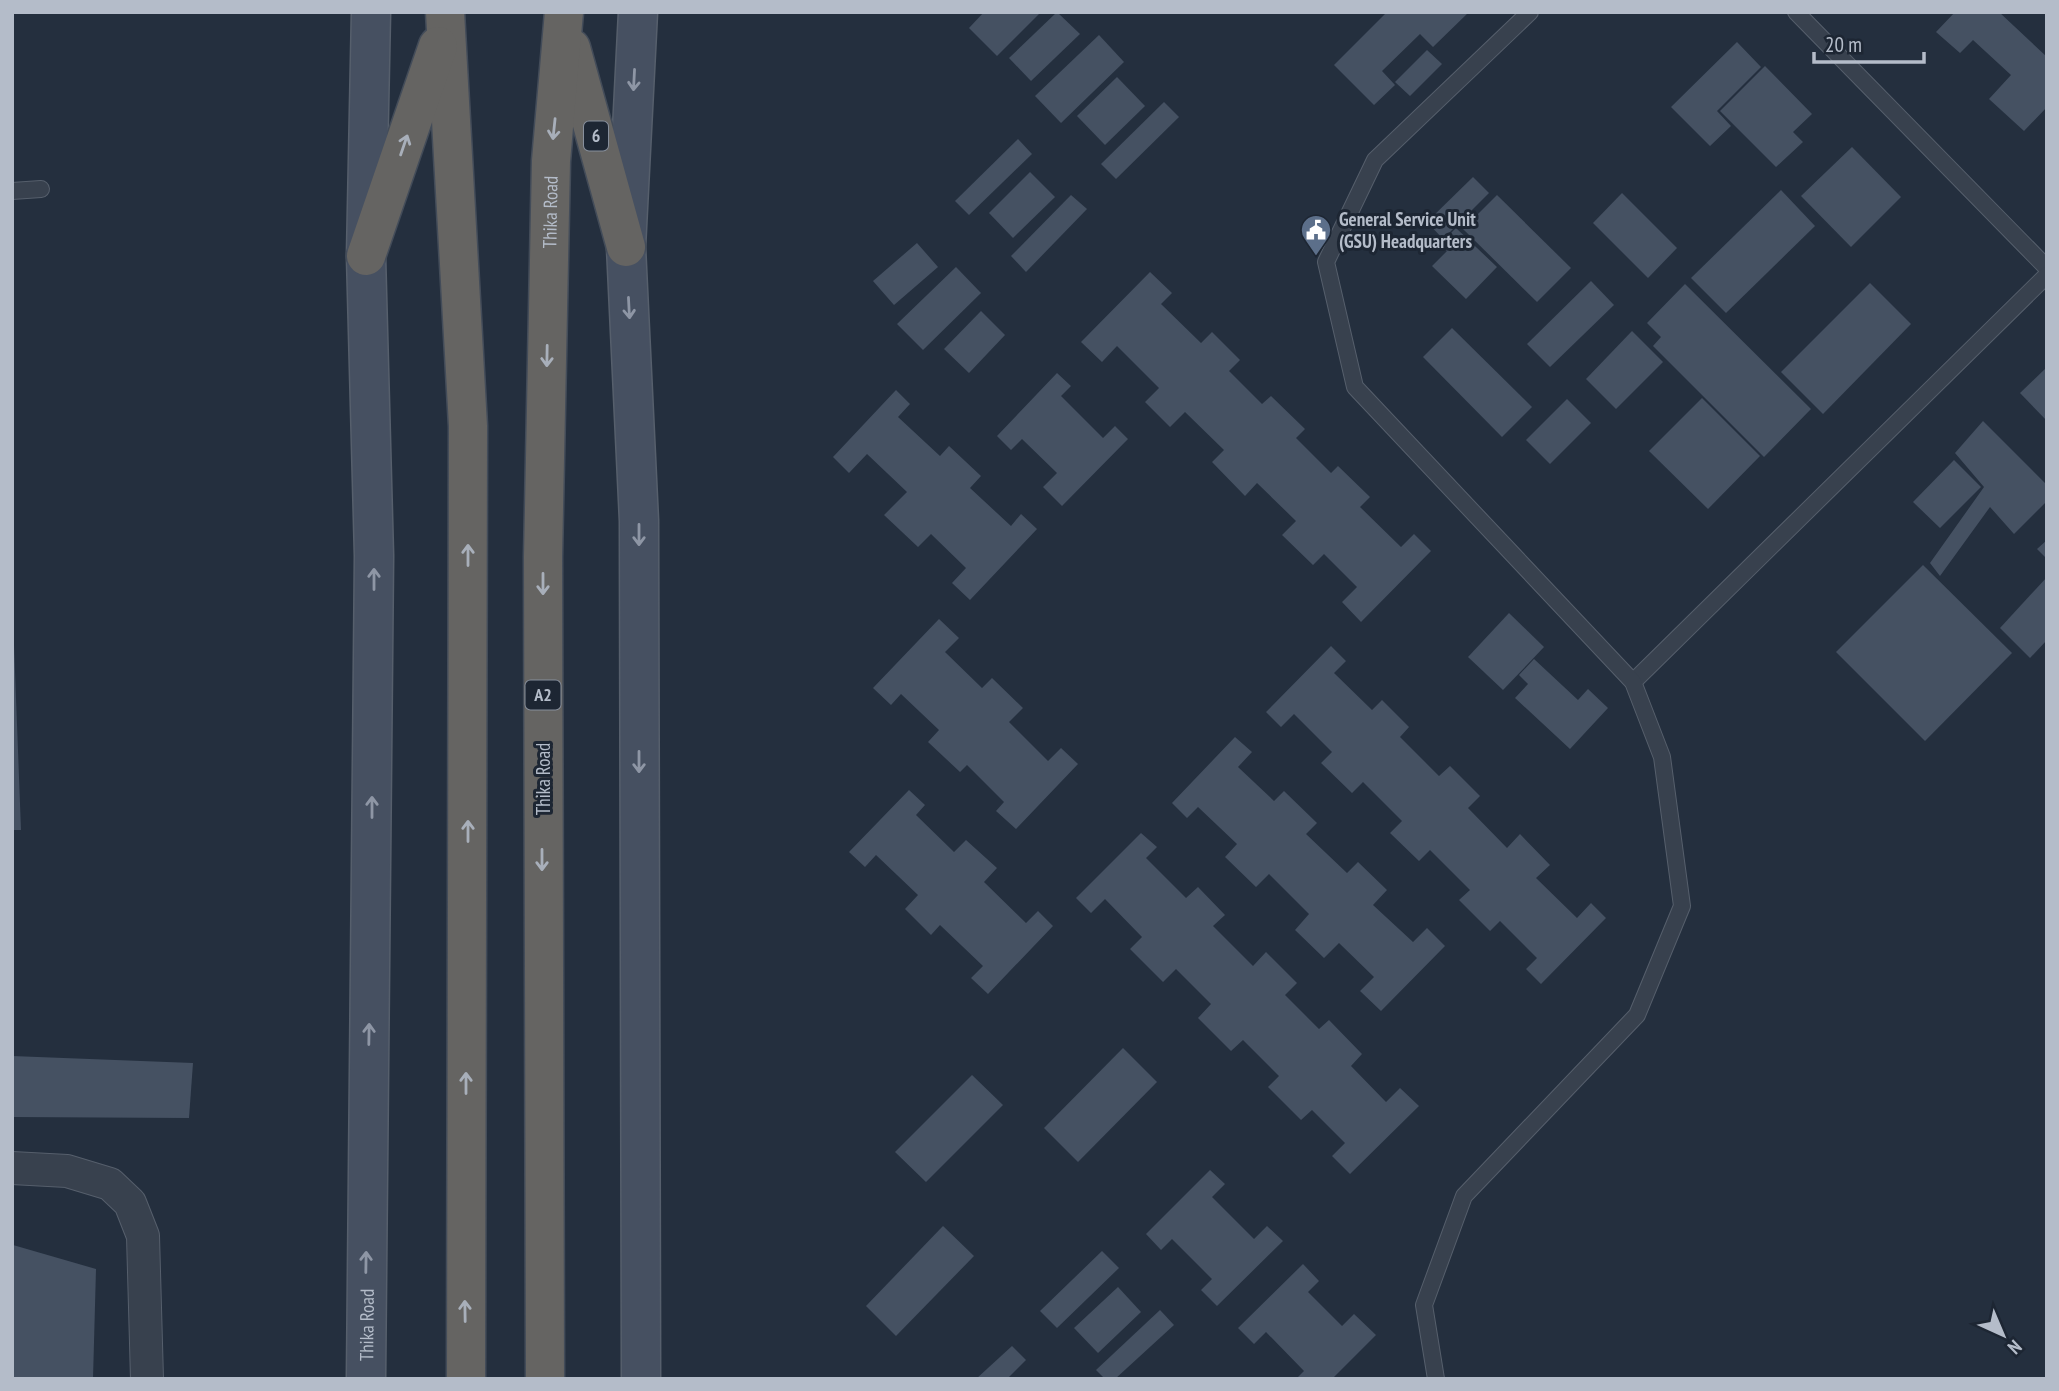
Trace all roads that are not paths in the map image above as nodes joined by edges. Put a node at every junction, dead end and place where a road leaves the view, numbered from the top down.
1 (371, 12) edge
2 (638, 12) edge
3 (1531, 12) edge
4 (1796, 12) edge
5 (565, 19) edge
6 (444, 22) edge
7 (41, 189) dead end
8 (12, 191) edge
9 (626, 247) junction
10 (366, 256) junction
11 (2047, 268) edge
12 (2047, 275) edge
13 (1633, 682) junction
14 (12, 1168) edge
15 (147, 1379) edge
16 (366, 1379) edge
17 (466, 1379) edge
18 (545, 1379) edge
19 (640, 1379) edge
20 (1436, 1379) edge

1 - 10 main road, Thika Road
2 -> 9 main road
3 - 13 lane
4 - 11 lane
5 - 9 highway, 6
5 -> 18 highway, Thika Road / A2
10 -> 6 highway
17 -> 6 highway
7 - 8 lane
9 -> 19 main road
16 -> 10 main road, Thika Road
12 - 13 lane
13 - 20 lane
14 - 15 street

